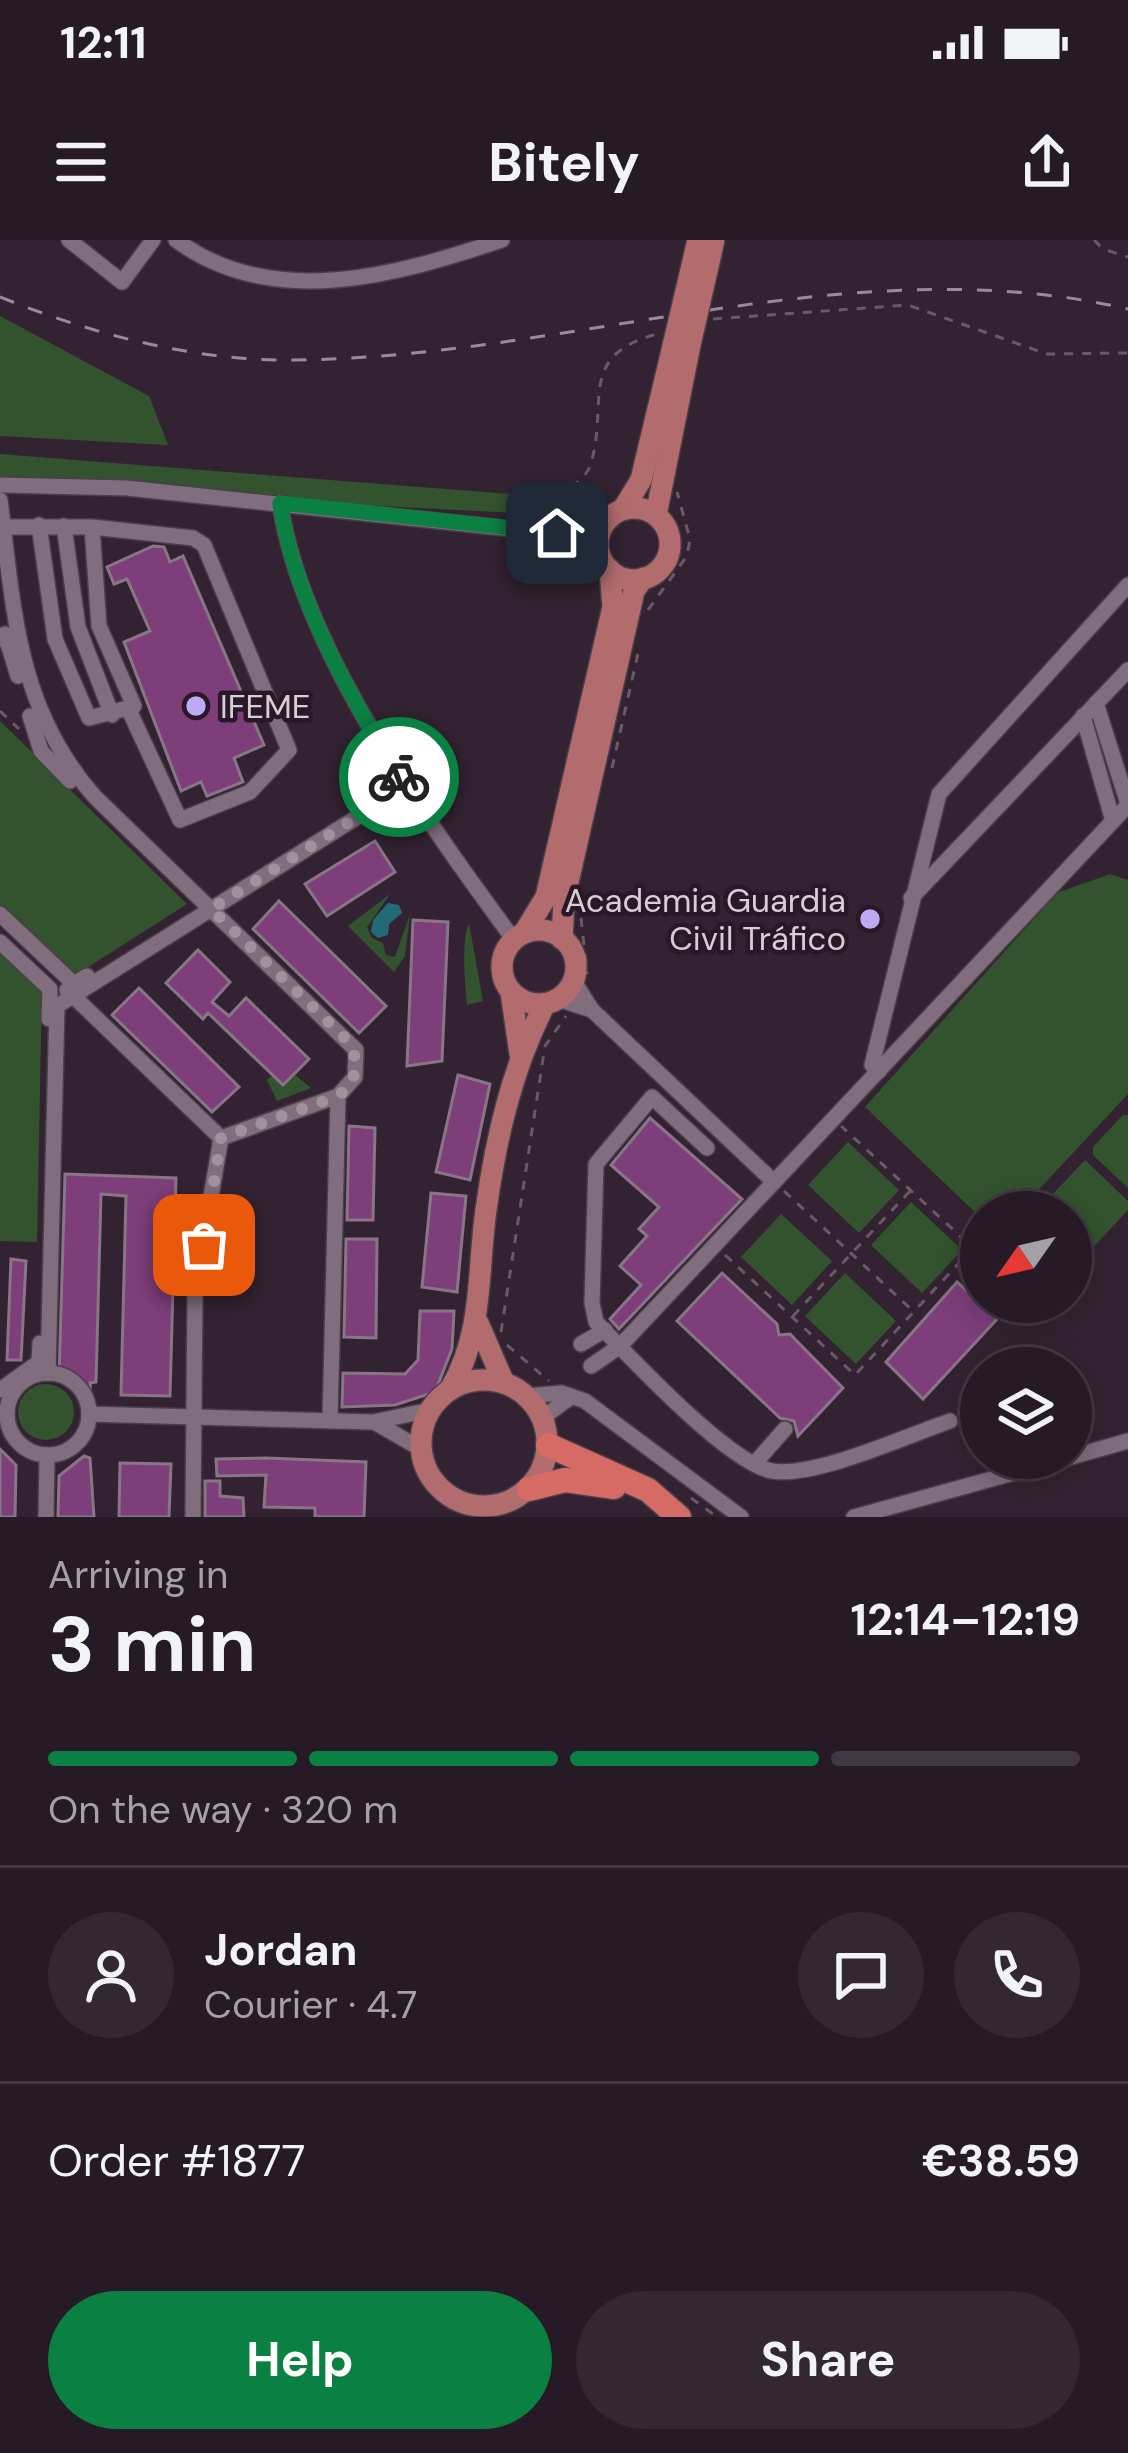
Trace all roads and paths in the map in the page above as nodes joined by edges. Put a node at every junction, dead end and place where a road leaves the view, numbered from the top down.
1 (70, 240) edge
2 (153, 240) edge
3 (176, 240) edge
4 (502, 240) edge
5 (698, 240) edge
6 (714, 240) edge
7 (1094, 240) edge
8 (476, 244) edge
9 (1128, 256) edge
10 (700, 323) dead end
11 (676, 340) junction
12 (1128, 352) edge
13 (675, 482) dead end
14 (0, 485) edge
15 (0, 500) edge
16 (280, 503) junction
17 (623, 509) junction
18 (656, 515) junction
19 (604, 524) junction
20 (39, 525) junction
21 (64, 526) junction
22 (3, 527) junction
23 (92, 527) junction
24 (563, 534) junction
25 (605, 560) junction
26 (0, 572) edge
27 (643, 578) junction
28 (1128, 585) edge
29 (647, 610) dead end
30 (5, 614) edge
31 (643, 633) dead end
32 (0, 639) edge
33 (1128, 670) edge
34 (1096, 703) junction
35 (120, 711) junction
36 (1083, 716) junction
37 (608, 784) dead end
38 (405, 787) junction
39 (1128, 804) edge
40 (1113, 821) junction
41 (909, 901) junction
42 (580, 908) dead end
43 (211, 909) junction
44 (0, 914) edge
45 (0, 926) edge
46 (519, 937) junction
47 (562, 939) junction
48 (0, 942) edge
49 (512, 992) junction
50 (72, 995) junction
51 (572, 999) junction
52 (520, 1054) junction
53 (879, 1071) junction
54 (338, 1096) junction
55 (833, 1119) junction
56 (221, 1138) junction
57 (707, 1148) dead end
58 (774, 1182) junction
59 (910, 1190) junction
60 (715, 1246) junction
61 (851, 1254) junction
62 (914, 1312) junction
63 (792, 1317) junction
64 (478, 1323) junction
65 (604, 1330) junction
66 (581, 1344) dead end
67 (620, 1346) junction
68 (591, 1366) dead end
69 (48, 1373) junction
70 (504, 1383) junction
71 (553, 1384) dead end
72 (450, 1390) junction
73 (526, 1396) junction
74 (574, 1396) junction
75 (3, 1400) edge
76 (430, 1410) junction
77 (89, 1414) junction
78 (197, 1417) junction
79 (542, 1418) junction
80 (330, 1421) junction
81 (950, 1421) dead end
82 (373, 1422) junction
83 (5, 1426) edge
84 (785, 1429) dead end
85 (1128, 1442) edge
86 (548, 1445) junction
87 (422, 1449) junction
88 (1092, 1452) edge
89 (47, 1455) junction
90 (754, 1464) junction
91 (993, 1479) edge
92 (524, 1493) junction
93 (465, 1509) edge
94 (46, 1517) edge
95 (193, 1517) edge
96 (506, 1517) edge
97 (660, 1517) edge
98 (680, 1517) edge
99 (741, 1517) edge
100 (854, 1517) edge

1 - 2 street
3 - 8 street
4 - 8 street
5 - 11 main road, bridge
6 - 11 main road, bridge
7 - 9 path
10 - 12 path
11 - 17 main road
11 - 18 main road
11 - 24 path
13 - 29 path
14 - 16 street
15 - 22 street
16 - 24 street
16 - 38 street
17 - 18 main road
17 - 19 main road
18 - 27 main road
19 - 24 street
19 - 25 main road
20 - 21 street
20 - 22 street
20 - 35 street
21 - 23 street
21 - 35 street
22 - 30 street
23 - 35 street
23 - 35 street
24 - 25 street
25 - 27 main road
25 - 46 main road
26 - 30 street
27 - 47 main road
28 - 41 street
30 - 43 street
31 - 37 path
32 - 44 street
33 - 34 street
34 - 36 street
34 - 39 street
36 - 40 street
36 - 41 street
38 - 43 street
38 - 46 street
39 - 40 street
40 - 53 street
41 - 53 street
42 - 51 path
43 - 50 street
43 - 54 street
45 - 50 street
46 - 47 main road
46 - 49 main road
47 - 51 main road
48 - 75 street
49 - 51 main road
49 - 52 main road
50 - 56 street
50 - 69 street
51 - 52 main road
51 - 58 street
51 - 71 path
52 - 64 main road
53 - 55 street
54 - 56 street
54 - 80 street
55 - 58 street
55 - 59 path
56 - 78 street
57 - 65 street
58 - 60 street
58 - 61 path
59 - 61 path
59 - 62 path
60 - 63 path
60 - 67 street
61 - 62 path
61 - 63 path
62 - 63 path
64 - 70 main road
64 - 72 main road
65 - 66 street
65 - 67 street
67 - 68 street
67 - 90 street
69 - 75 street
69 - 77 street
70 - 72 main road
70 - 73 main road
72 - 76 main road
73 - 74 street
73 - 79 main road
74 - 79 street
74 - 99 street
75 - 83 street
76 - 82 street
76 - 87 main road
77 - 78 street
77 - 89 street
78 - 80 street
78 - 95 street
79 - 86 main road
80 - 82 street
81 - 90 street
82 - 87 street
83 - 89 street
84 - 90 street
85 - 88 street
86 - 92 main road
86 - 98 highway
87 - 93 main road
89 - 94 street
91 - 100 street
92 - 93 main road
92 - 96 main road
92 - 97 highway

